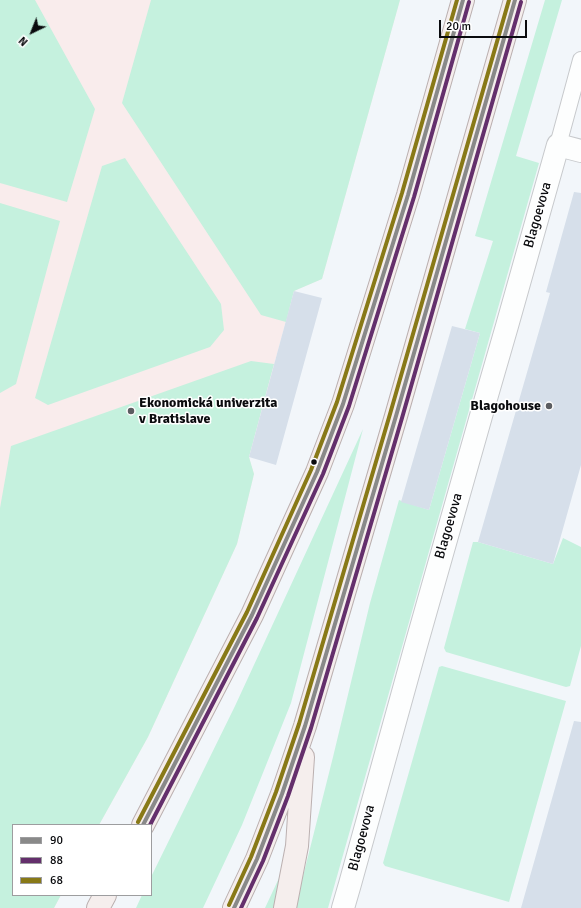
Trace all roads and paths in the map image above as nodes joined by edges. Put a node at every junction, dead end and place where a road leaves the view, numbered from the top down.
1 (463, 0) edge
2 (515, 0) edge
3 (581, 60) edge
4 (558, 145) junction
5 (581, 151) edge
6 (305, 726) junction
7 (144, 824) edge
8 (105, 896) edge
9 (113, 896) edge
10 (98, 908) edge
11 (111, 908) edge
12 (234, 908) edge
13 (285, 908) edge
14 (342, 908) edge

1 - 7 main road
2 - 6 main road
3 - 4 lane
4 - 5 street
4 - 14 street, Blagoevova
6 - 12 main road
6 - 13 main road
8 - 10 main road
9 - 11 main road

